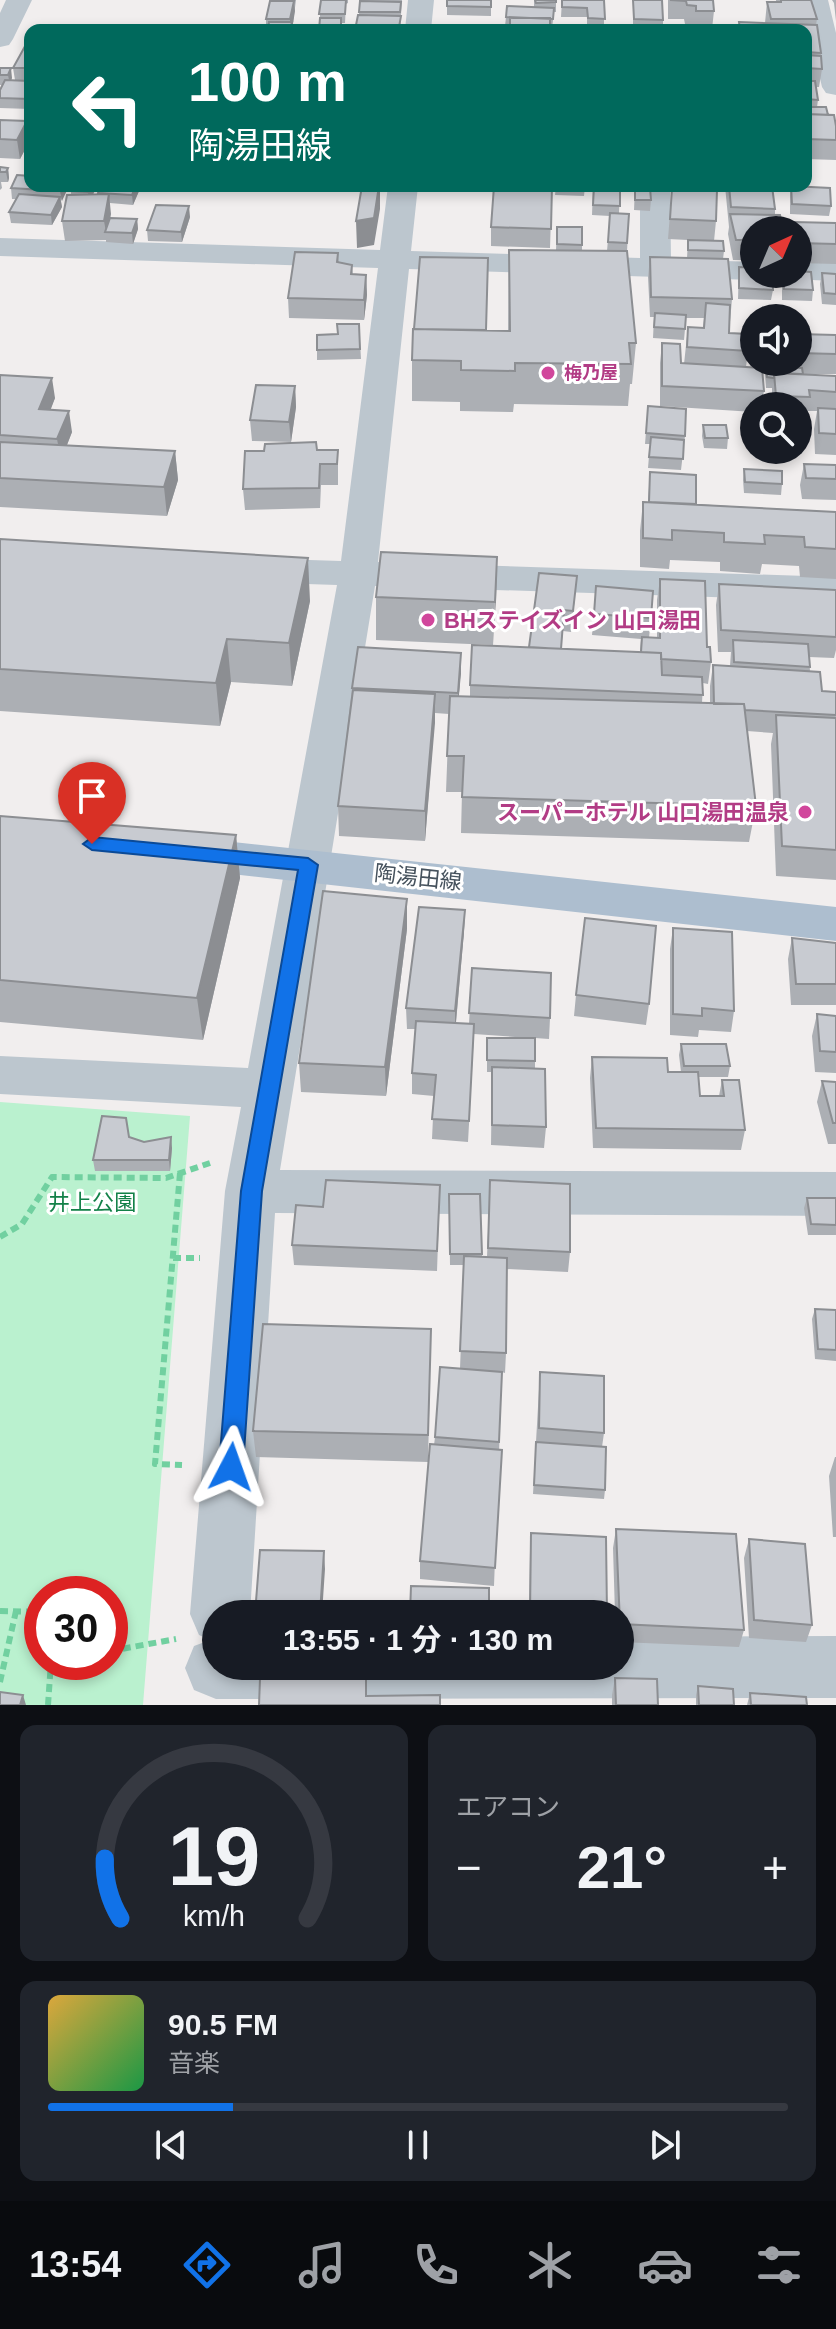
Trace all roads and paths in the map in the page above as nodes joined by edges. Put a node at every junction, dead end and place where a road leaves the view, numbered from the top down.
1 (19, 0) edge
2 (421, 0) edge
3 (815, 0) edge
4 (419, 24) edge
5 (0, 39) edge
6 (834, 70) edge
7 (402, 192) edge
8 (655, 192) edge
9 (0, 247) edge
10 (395, 262) junction
11 (656, 269) junction
12 (740, 271) edge
13 (812, 272) edge
14 (836, 272) edge
15 (218, 569) edge
16 (358, 575) junction
17 (836, 589) edge
18 (139, 848) edge
19 (308, 865) junction
20 (836, 924) edge
21 (0, 1075) edge
22 (269, 1089) junction
23 (255, 1168) junction
24 (180, 1173) junction
25 (836, 1194) edge
26 (0, 1237) edge
27 (173, 1258) junction
28 (213, 1259) dead end
29 (196, 1465) dead end
30 (214, 1600) edge
31 (0, 1611) edge
32 (16, 1611) junction
33 (24, 1611) edge
34 (128, 1652) edge
35 (202, 1658) edge
36 (634, 1664) edge
37 (836, 1667) edge
38 (50, 1680) edge
39 (0, 1682) edge
40 (48, 1705) edge

1 - 5 street
2 - 4 street
3 - 6 street
7 - 10 street
8 - 11 street
9 - 10 street
10 - 11 street
10 - 16 street
11 - 12 street
13 - 14 street
15 - 16 street
16 - 17 street
16 - 19 street
18 - 19 main road, 陶湯田線
19 - 20 main road, 陶湯田線
19 - 22 street
21 - 22 street
22 - 23 street
23 - 24 path
23 - 25 street
23 - 30 street
24 - 26 path
24 - 27 path
27 - 28 path
27 - 29 path
31 - 32 path
32 - 33 path
32 - 39 path
34 - 35 path
36 - 37 street
38 - 40 path

